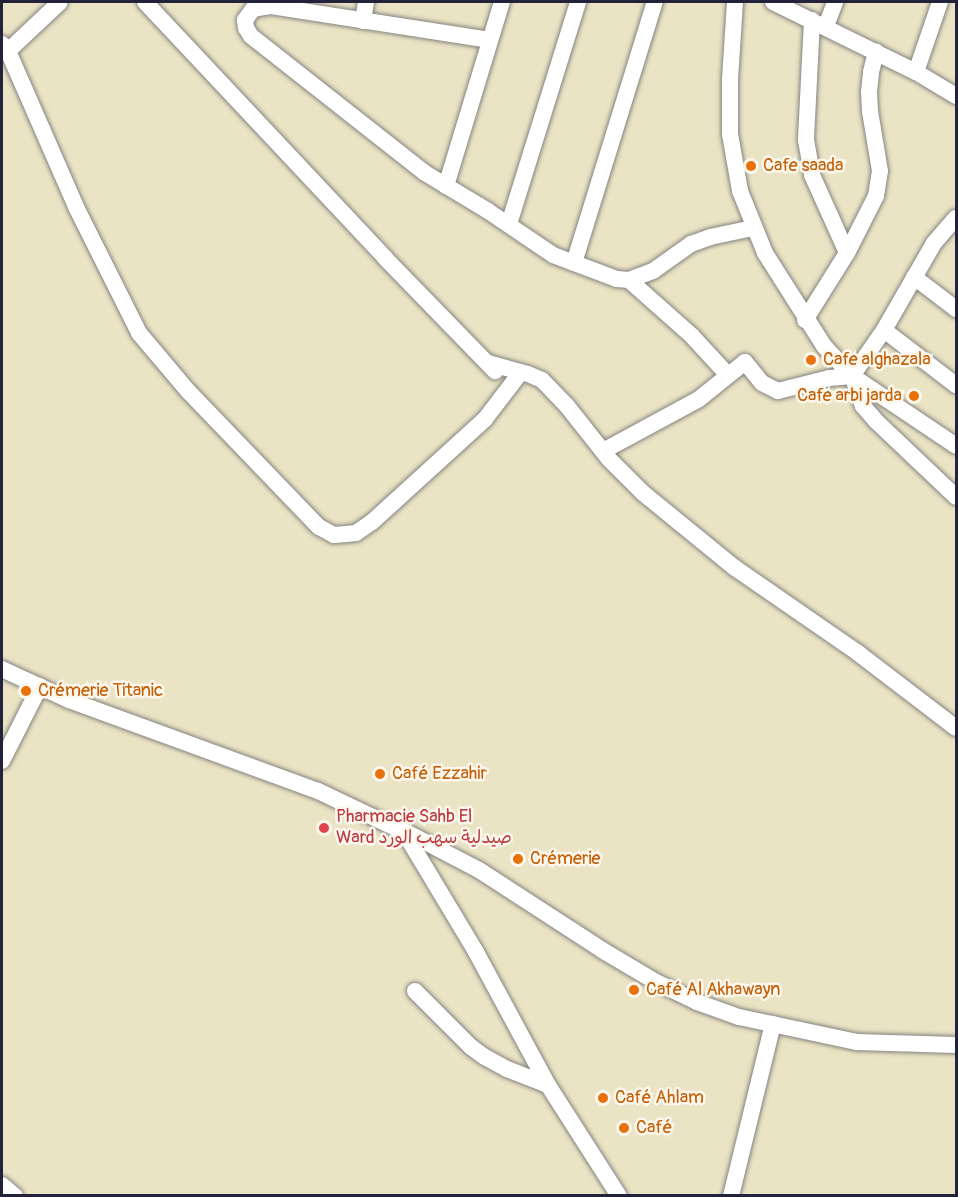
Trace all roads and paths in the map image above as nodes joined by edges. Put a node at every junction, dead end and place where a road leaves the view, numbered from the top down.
1 (60, 2) edge
2 (146, 2) edge
3 (366, 2) edge
4 (502, 2) edge
5 (578, 2) edge
6 (655, 2) edge
7 (735, 2) edge
8 (773, 2) edge
9 (836, 2) edge
10 (940, 2) edge
11 (363, 21) junction
12 (819, 23) junction
13 (490, 40) junction
14 (5, 48) edge
15 (876, 52) junction
16 (916, 72) junction
17 (957, 96) edge
18 (446, 186) junction
19 (957, 218) edge
20 (509, 224) junction
21 (753, 228) junction
22 (847, 253) junction
23 (574, 263) junction
24 (914, 277) junction
25 (629, 280) junction
26 (957, 309) edge
27 (805, 320) junction
28 (884, 330) junction
29 (488, 363) junction
30 (521, 372) junction
31 (727, 374) junction
32 (852, 376) junction
33 (957, 385) edge
34 (510, 387) junction
35 (957, 446) edge
36 (603, 451) junction
37 (957, 497) edge
38 (2, 669) edge
39 (40, 686) junction
40 (957, 728) edge
41 (2, 761) edge
42 (404, 832) junction
43 (415, 991) dead end
44 (773, 1024) junction
45 (957, 1045) edge
46 (548, 1085) junction
47 (2, 1185) edge
48 (15, 1196) edge
49 (619, 1196) edge
50 (731, 1196) edge

1 - 14 street
2 - 29 street
3 - 11 street
4 - 13 street
5 - 20 street
6 - 23 street
7 - 21 street
8 - 12 street
9 - 12 street
10 - 16 street
11 - 13 street
11 - 18 street
12 - 15 street
12 - 22 street
13 - 18 street
14 - 34 street
15 - 16 street
15 - 22 street
16 - 17 street
18 - 20 street
19 - 24 street
20 - 23 street
21 - 25 street
21 - 27 street
22 - 27 street
23 - 25 street
24 - 26 street
24 - 28 street
25 - 31 street
27 - 32 street
28 - 32 street
28 - 33 street
29 - 30 street
29 - 34 street
30 - 34 street
30 - 36 street
31 - 32 street
31 - 36 street
32 - 35 street
32 - 37 street
36 - 40 street
38 - 39 street
39 - 41 street
39 - 42 street
42 - 44 street
42 - 46 street
43 - 46 street
44 - 45 street
44 - 50 street
46 - 49 street
47 - 48 street

